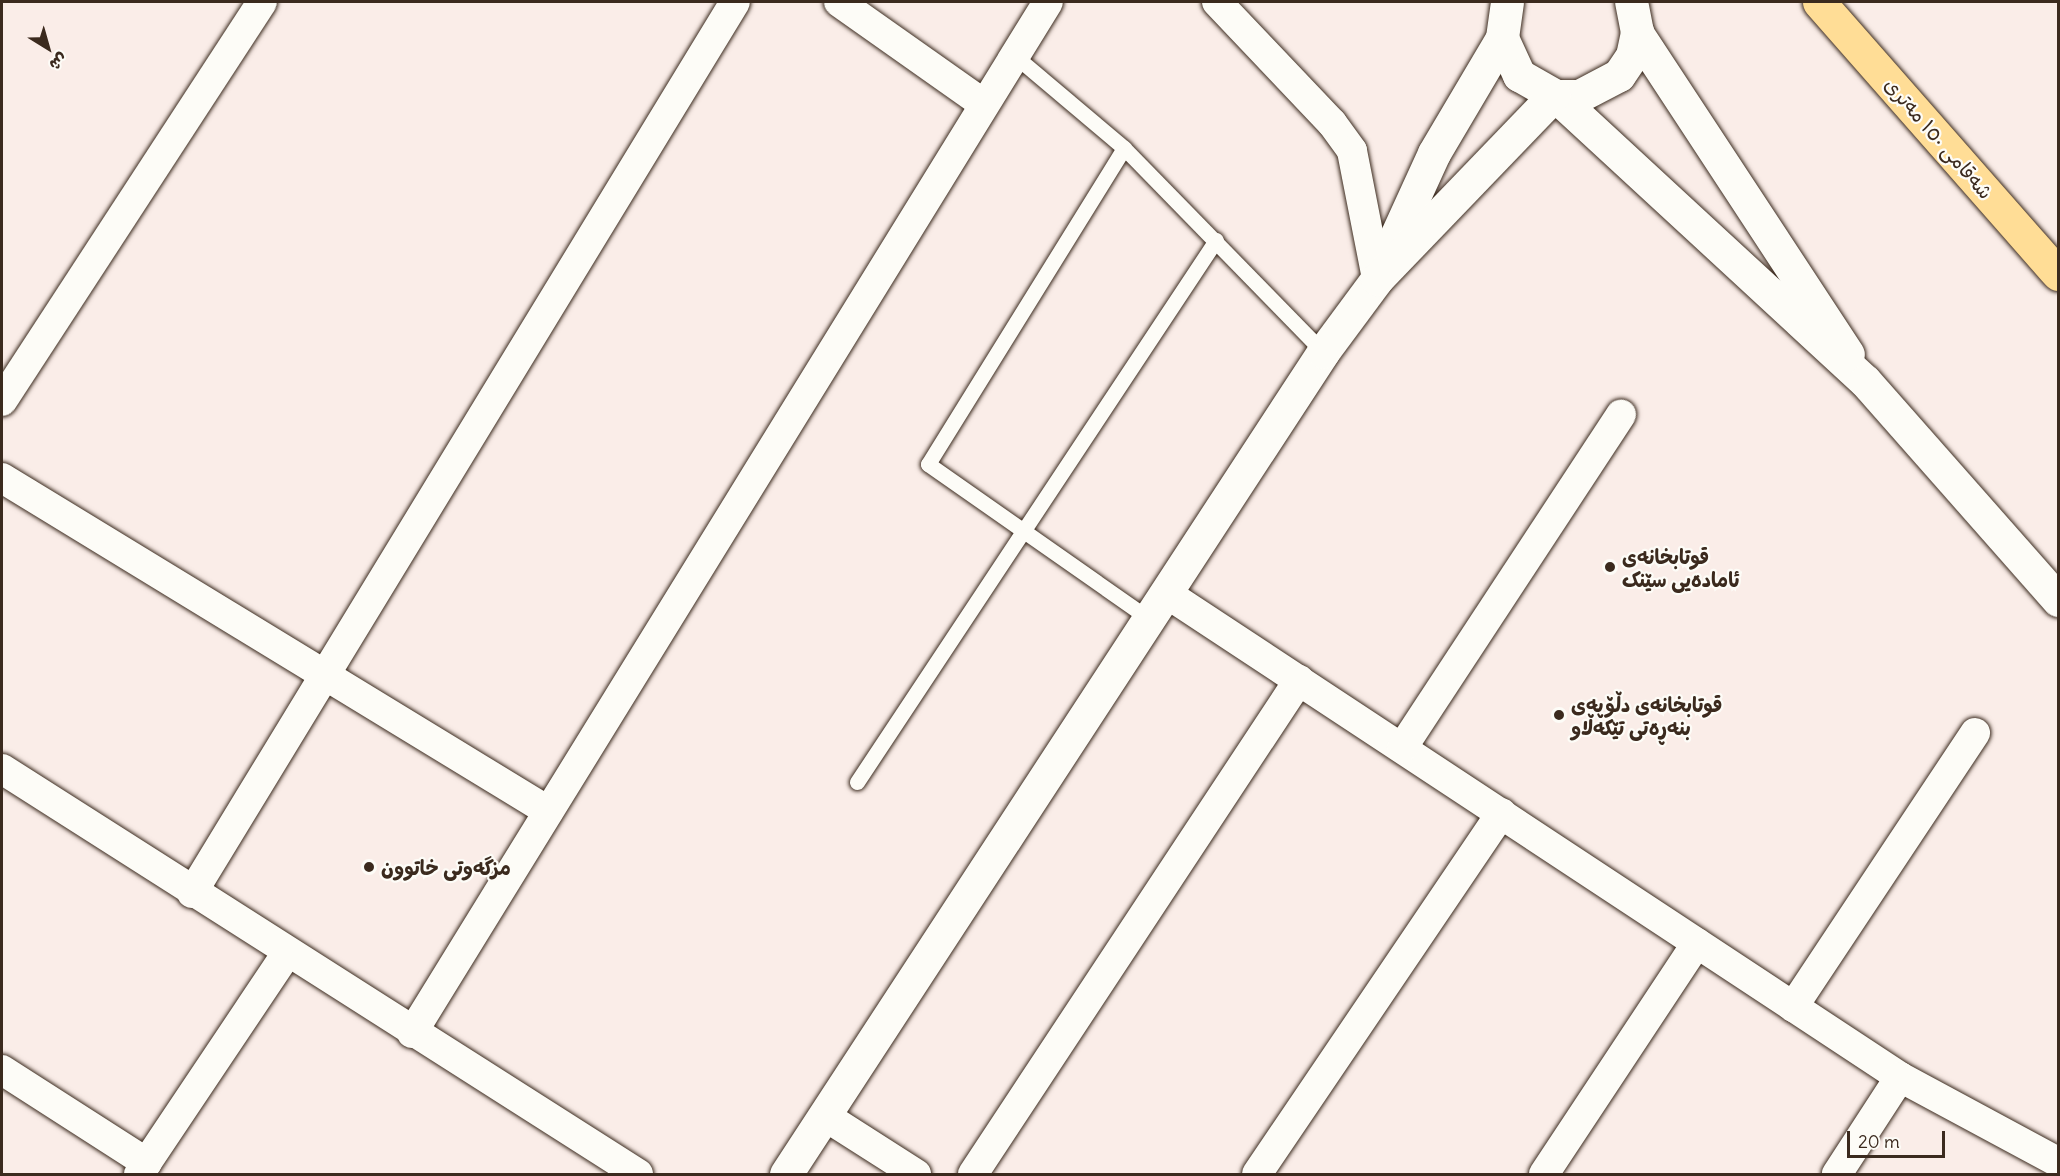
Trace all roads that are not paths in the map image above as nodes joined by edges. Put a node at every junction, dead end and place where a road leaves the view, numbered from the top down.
1 (262, 2) edge
2 (735, 2) edge
3 (839, 2) edge
4 (1048, 2) edge
5 (1217, 2) edge
6 (1649, 2) edge
7 (1819, 2) edge
8 (1500, 16) edge
9 (1635, 22) edge
10 (1014, 55) junction
11 (1555, 95) junction
12 (982, 103) junction
13 (1124, 148) junction
14 (1216, 240) junction
15 (2058, 274) edge
16 (1377, 279) junction
17 (1323, 352) junction
18 (1865, 381) junction
19 (2, 401) edge
20 (1621, 415) dead end
21 (2, 478) edge
22 (1024, 531) junction
23 (2058, 600) edge
24 (1158, 606) junction
25 (327, 678) junction
26 (1299, 680) junction
27 (1974, 733) dead end
28 (1402, 748) junction
29 (2, 769) edge
30 (857, 782) dead end
31 (548, 811) junction
32 (1501, 813) junction
33 (192, 893) junction
34 (1697, 943) junction
35 (286, 954) junction
36 (1793, 1006) junction
37 (412, 1033) junction
38 (2, 1070) edge
39 (1900, 1077) junction
40 (825, 1116) junction
41 (2058, 1162) edge
42 (143, 1169) edge
43 (1264, 1172) edge
44 (638, 1174) edge
45 (786, 1174) edge
46 (916, 1174) edge
47 (973, 1174) edge
48 (1544, 1174) edge
49 (1837, 1174) edge

1 - 19 street
2 - 25 street
3 - 12 street
4 - 10 street
5 - 16 street
6 - 9 street
7 - 15 highway, شەقامی ١٥٠ مەتری
8 - 11 street
8 - 16 street
9 - 11 street
9 - 18 street
10 - 12 street
10 - 13 lane
11 - 16 street
11 - 18 street
12 - 31 street
13 - 14 lane
13 - 22 lane
14 - 17 lane
14 - 22 lane
16 - 17 street
17 - 24 street
18 - 23 street
20 - 28 street
21 - 25 street
22 - 24 lane
22 - 30 lane
24 - 26 street
24 - 40 street
25 - 31 street
25 - 33 street
26 - 28 street
26 - 47 street
27 - 36 street
28 - 32 street
29 - 33 street
31 - 37 street
32 - 34 street
32 - 43 street
33 - 35 street
34 - 36 street
34 - 48 street
35 - 37 street
35 - 42 street
36 - 39 street
37 - 44 street
38 - 42 street
39 - 41 street
39 - 49 street
40 - 45 street
40 - 46 street

